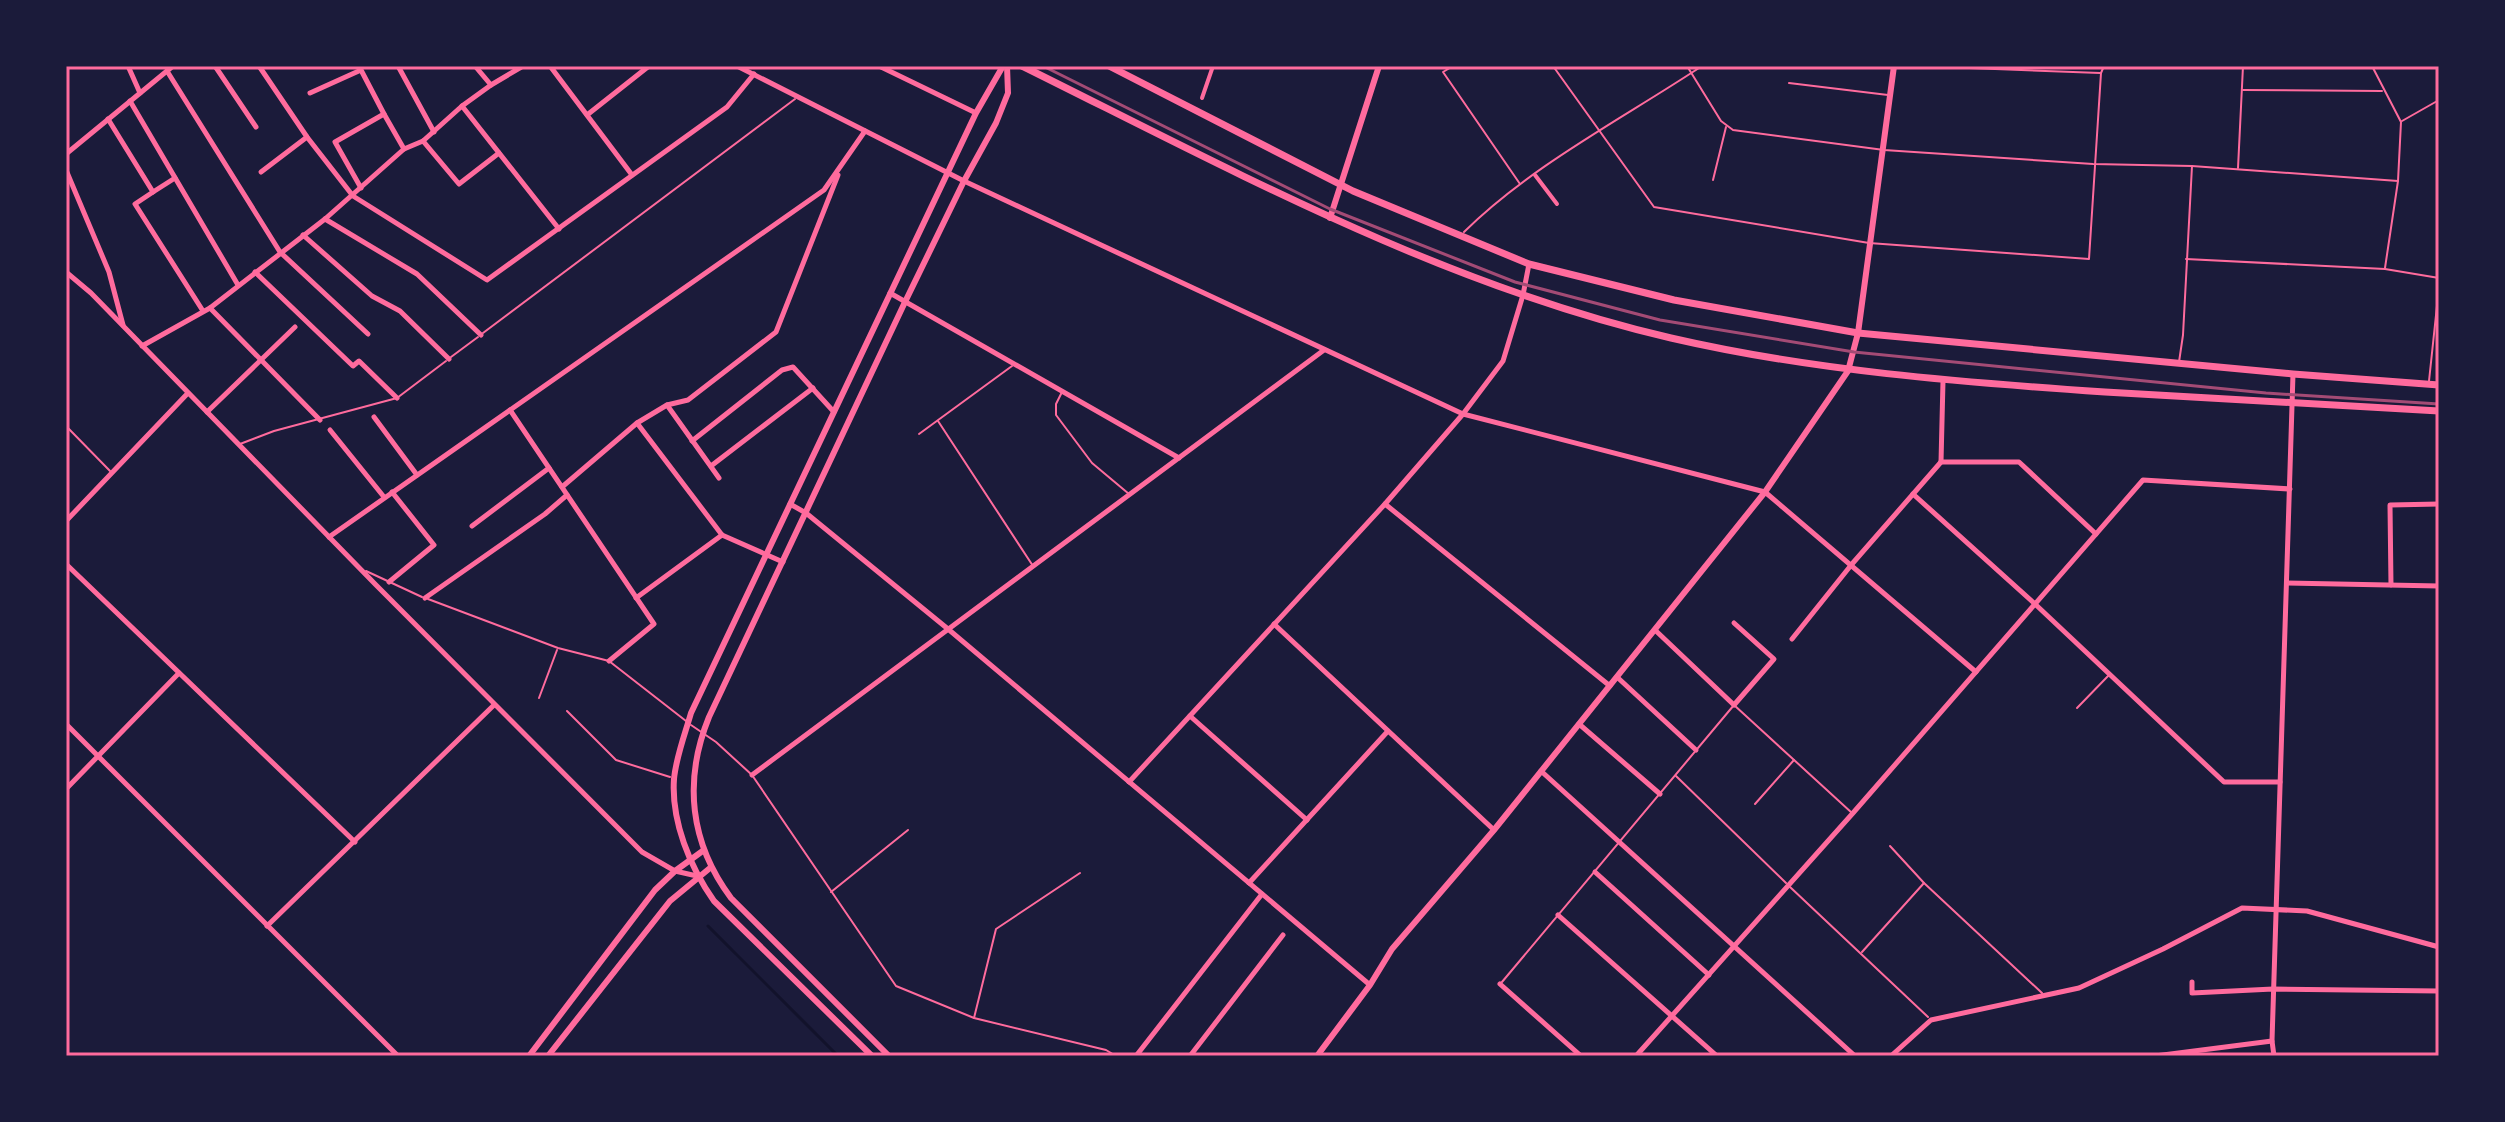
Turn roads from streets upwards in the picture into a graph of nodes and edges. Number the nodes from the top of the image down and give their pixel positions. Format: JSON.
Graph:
{"nodes":[{"id":1,"x":128,"y":66,"type":"edge"},
{"id":2,"x":173,"y":66,"type":"edge"},
{"id":3,"x":215,"y":66,"type":"edge"},
{"id":4,"x":259,"y":66,"type":"edge"},
{"id":5,"x":398,"y":66,"type":"edge"},
{"id":6,"x":475,"y":66,"type":"edge"},
{"id":7,"x":523,"y":66,"type":"edge"},
{"id":8,"x":550,"y":66,"type":"edge"},
{"id":9,"x":649,"y":66,"type":"edge"},
{"id":10,"x":737,"y":66,"type":"edge"},
{"id":11,"x":879,"y":66,"type":"edge"},
{"id":12,"x":1005,"y":66,"type":"edge"},
{"id":13,"x":1022,"y":66,"type":"edge"},
{"id":14,"x":1109,"y":66,"type":"edge"},
{"id":15,"x":1213,"y":66,"type":"edge"},
{"id":16,"x":1379,"y":66,"type":"edge"},
{"id":17,"x":1894,"y":66,"type":"edge"},
{"id":18,"x":167,"y":71,"type":"junction"},
{"id":19,"x":754,"y":74,"type":"junction"},
{"id":20,"x":491,"y":85,"type":"junction"},
{"id":21,"x":140,"y":93,"type":"junction"},
{"id":22,"x":310,"y":93,"type":"dead end"},
{"id":23,"x":1202,"y":98,"type":"dead end"},
{"id":24,"x":130,"y":101,"type":"junction"},
{"id":25,"x":462,"y":106,"type":"junction"},
{"id":26,"x":976,"y":113,"type":"junction"},
{"id":27,"x":384,"y":114,"type":"junction"},
{"id":28,"x":587,"y":115,"type":"junction"},
{"id":29,"x":108,"y":119,"type":"junction"},
{"id":30,"x":256,"y":127,"type":"dead end"},
{"id":31,"x":865,"y":131,"type":"junction"},
{"id":32,"x":434,"y":132,"type":"junction"},
{"id":33,"x":307,"y":137,"type":"junction"},
{"id":34,"x":423,"y":141,"type":"junction"},
{"id":35,"x":404,"y":149,"type":"junction"},
{"id":36,"x":499,"y":153,"type":"junction"},
{"id":37,"x":66,"y":154,"type":"edge"},
{"id":38,"x":66,"y":170,"type":"edge"},
{"id":39,"x":840,"y":170,"type":"junction"},
{"id":40,"x":261,"y":172,"type":"dead end"},
{"id":41,"x":948,"y":173,"type":"junction"},
{"id":42,"x":632,"y":175,"type":"junction"},
{"id":43,"x":1535,"y":175,"type":"road end"},
{"id":44,"x":175,"y":178,"type":"junction"},
{"id":45,"x":964,"y":181,"type":"junction"},
{"id":46,"x":1340,"y":184,"type":"junction"},
{"id":47,"x":361,"y":188,"type":"junction"},
{"id":48,"x":153,"y":192,"type":"junction"},
{"id":49,"x":353,"y":196,"type":"junction"},
{"id":50,"x":1557,"y":204,"type":"dead end"},
{"id":51,"x":1330,"y":218,"type":"junction"},
{"id":52,"x":325,"y":219,"type":"junction"},
{"id":53,"x":559,"y":229,"type":"junction"},
{"id":54,"x":303,"y":235,"type":"junction"},
{"id":55,"x":280,"y":252,"type":"junction"},
{"id":56,"x":1529,"y":264,"type":"junction"},
{"id":57,"x":66,"y":272,"type":"edge"},
{"id":58,"x":255,"y":272,"type":"junction"},
{"id":59,"x":238,"y":285,"type":"junction"},
{"id":60,"x":890,"y":293,"type":"junction"},
{"id":61,"x":1523,"y":295,"type":"junction"},
{"id":62,"x":905,"y":302,"type":"junction"},
{"id":63,"x":210,"y":308,"type":"junction"},
{"id":64,"x":203,"y":311,"type":"junction"},
{"id":65,"x":123,"y":326,"type":"junction"},
{"id":66,"x":295,"y":327,"type":"dead end"},
{"id":67,"x":1858,"y":333,"type":"junction"},
{"id":68,"x":368,"y":334,"type":"dead end"},
{"id":69,"x":481,"y":335,"type":"road end"},
{"id":70,"x":142,"y":346,"type":"junction"},
{"id":71,"x":1324,"y":350,"type":"junction"},
{"id":72,"x":449,"y":359,"type":"road end"},
{"id":73,"x":262,"y":360,"type":"junction"},
{"id":74,"x":1848,"y":371,"type":"junction"},
{"id":75,"x":2293,"y":374,"type":"junction"},
{"id":76,"x":1943,"y":381,"type":"junction"},
{"id":77,"x":2439,"y":385,"type":"edge"},
{"id":78,"x":813,"y":388,"type":"junction"},
{"id":79,"x":188,"y":393,"type":"junction"},
{"id":80,"x":397,"y":398,"type":"road end"},
{"id":81,"x":2293,"y":403,"type":"junction"},
{"id":82,"x":667,"y":405,"type":"junction"},
{"id":83,"x":510,"y":410,"type":"junction"},
{"id":84,"x":2439,"y":411,"type":"edge"},
{"id":85,"x":207,"y":412,"type":"junction"},
{"id":86,"x":834,"y":412,"type":"junction"},
{"id":87,"x":1463,"y":414,"type":"junction"},
{"id":88,"x":374,"y":417,"type":"dead end"},
{"id":89,"x":320,"y":420,"type":"road end"},
{"id":90,"x":637,"y":423,"type":"junction"},
{"id":91,"x":330,"y":430,"type":"dead end"},
{"id":92,"x":692,"y":441,"type":"junction"},
{"id":93,"x":1179,"y":458,"type":"junction"},
{"id":94,"x":1941,"y":462,"type":"junction"},
{"id":95,"x":711,"y":466,"type":"junction"},
{"id":96,"x":549,"y":468,"type":"junction"},
{"id":97,"x":417,"y":475,"type":"junction"},
{"id":98,"x":719,"y":478,"type":"dead end"},
{"id":99,"x":562,"y":487,"type":"junction"},
{"id":100,"x":2290,"y":489,"type":"junction"},
{"id":101,"x":392,"y":492,"type":"junction"},
{"id":102,"x":1765,"y":492,"type":"junction"},
{"id":103,"x":1913,"y":494,"type":"junction"},
{"id":104,"x":567,"y":495,"type":"junction"},
{"id":105,"x":384,"y":497,"type":"junction"},
{"id":106,"x":790,"y":504,"type":"junction"},
{"id":107,"x":1385,"y":504,"type":"junction"},
{"id":108,"x":2439,"y":504,"type":"edge"},
{"id":109,"x":806,"y":513,"type":"junction"},
{"id":110,"x":66,"y":521,"type":"edge"},
{"id":111,"x":472,"y":526,"type":"dead end"},
{"id":112,"x":2096,"y":534,"type":"junction"},
{"id":113,"x":722,"y":535,"type":"junction"},
{"id":114,"x":329,"y":537,"type":"junction"},
{"id":115,"x":767,"y":554,"type":"junction"},
{"id":116,"x":783,"y":562,"type":"junction"},
{"id":117,"x":66,"y":564,"type":"edge"},
{"id":118,"x":1852,"y":564,"type":"junction"},
{"id":119,"x":389,"y":582,"type":"road end"},
{"id":120,"x":2287,"y":583,"type":"junction"},
{"id":121,"x":2391,"y":585,"type":"junction"},
{"id":122,"x":2439,"y":586,"type":"edge"},
{"id":123,"x":425,"y":598,"type":"road end"},
{"id":124,"x":636,"y":598,"type":"junction"},
{"id":125,"x":2035,"y":604,"type":"junction"},
{"id":126,"x":1734,"y":623,"type":"dead end"},
{"id":127,"x":1274,"y":624,"type":"junction"},
{"id":128,"x":948,"y":629,"type":"junction"},
{"id":129,"x":1655,"y":630,"type":"junction"},
{"id":130,"x":1792,"y":639,"type":"dead end"},
{"id":131,"x":609,"y":661,"type":"road end"},
{"id":132,"x":1976,"y":672,"type":"junction"},
{"id":133,"x":179,"y":673,"type":"junction"},
{"id":134,"x":1617,"y":677,"type":"junction"},
{"id":135,"x":1610,"y":686,"type":"junction"},
{"id":136,"x":494,"y":705,"type":"junction"},
{"id":137,"x":1190,"y":716,"type":"junction"},
{"id":138,"x":66,"y":724,"type":"edge"},
{"id":139,"x":1579,"y":724,"type":"junction"},
{"id":140,"x":1388,"y":731,"type":"junction"},
{"id":141,"x":1696,"y":750,"type":"road end"},
{"id":142,"x":98,"y":756,"type":"junction"},
{"id":143,"x":1541,"y":771,"type":"junction"},
{"id":144,"x":752,"y":775,"type":"road end"},
{"id":145,"x":1129,"y":782,"type":"junction"},
{"id":146,"x":2280,"y":782,"type":"junction"},
{"id":147,"x":66,"y":789,"type":"edge"},
{"id":148,"x":1660,"y":794,"type":"road end"},
{"id":149,"x":1307,"y":820,"type":"junction"},
{"id":150,"x":1494,"y":830,"type":"junction"},
{"id":151,"x":355,"y":842,"type":"junction"},
{"id":152,"x":704,"y":850,"type":"junction"},
{"id":153,"x":690,"y":860,"type":"junction"},
{"id":154,"x":710,"y":868,"type":"junction"},
{"id":155,"x":675,"y":871,"type":"junction"},
{"id":156,"x":1595,"y":872,"type":"road end"},
{"id":157,"x":697,"y":876,"type":"junction"},
{"id":158,"x":1249,"y":883,"type":"junction"},
{"id":159,"x":1262,"y":894,"type":"junction"},
{"id":160,"x":2276,"y":909,"type":"junction"},
{"id":161,"x":1558,"y":915,"type":"road end"},
{"id":162,"x":267,"y":926,"type":"junction"},
{"id":163,"x":1283,"y":935,"type":"dead end"},
{"id":164,"x":2439,"y":947,"type":"edge"},
{"id":165,"x":1733,"y":948,"type":"junction"},
{"id":166,"x":1709,"y":975,"type":"junction"},
{"id":167,"x":2192,"y":982,"type":"dead end"},
{"id":168,"x":1500,"y":984,"type":"road end"},
{"id":169,"x":1370,"y":985,"type":"junction"},
{"id":170,"x":2273,"y":989,"type":"junction"},
{"id":171,"x":2439,"y":991,"type":"edge"},
{"id":172,"x":1673,"y":1016,"type":"junction"},
{"id":173,"x":2272,"y":1041,"type":"junction"},
{"id":174,"x":398,"y":1056,"type":"edge"},
{"id":175,"x":529,"y":1056,"type":"edge"},
{"id":176,"x":548,"y":1056,"type":"edge"},
{"id":177,"x":872,"y":1056,"type":"edge"},
{"id":178,"x":889,"y":1056,"type":"edge"},
{"id":179,"x":1136,"y":1056,"type":"edge"},
{"id":180,"x":1190,"y":1056,"type":"edge"},
{"id":181,"x":1317,"y":1056,"type":"edge"},
{"id":182,"x":1581,"y":1056,"type":"edge"},
{"id":183,"x":1636,"y":1056,"type":"edge"},
{"id":184,"x":1717,"y":1056,"type":"edge"},
{"id":185,"x":1855,"y":1056,"type":"edge"},
{"id":186,"x":1891,"y":1056,"type":"edge"},
{"id":187,"x":2155,"y":1056,"type":"edge"},
{"id":188,"x":2274,"y":1056,"type":"edge"}],
"edges":[{"from":1,"to":21,"type":"street"},
{"from":2,"to":18,"type":"street"},
{"from":3,"to":30,"type":"street"},
{"from":4,"to":33,"type":"street"},
{"from":5,"to":32,"type":"street"},
{"from":6,"to":20,"type":"street"},
{"from":7,"to":20,"type":"street"},
{"from":8,"to":28,"type":"street"},
{"from":9,"to":28,"type":"street"},
{"from":10,"to":19,"type":"street"},
{"from":11,"to":26,"type":"street"},
{"from":12,"to":26,"type":"street"},
{"from":12,"to":45,"type":"street"},
{"from":13,"to":51,"type":"main road"},
{"from":14,"to":46,"type":"main road"},
{"from":15,"to":23,"type":"street"},
{"from":16,"to":46,"type":"street"},
{"from":17,"to":67,"type":"street"},
{"from":18,"to":21,"type":"street"},
{"from":18,"to":55,"type":"street"},
{"from":19,"to":31,"type":"street"},
{"from":19,"to":42,"type":"street"},
{"from":20,"to":25,"type":"street"},
{"from":21,"to":24,"type":"street"},
{"from":22,"to":27,"type":"street"},
{"from":24,"to":29,"type":"street"},
{"from":24,"to":44,"type":"street"},
{"from":25,"to":32,"type":"street"},
{"from":25,"to":36,"type":"street"},
{"from":26,"to":41,"type":"street"},
{"from":27,"to":35,"type":"street"},
{"from":27,"to":47,"type":"street"},
{"from":28,"to":42,"type":"street"},
{"from":29,"to":37,"type":"street"},
{"from":29,"to":48,"type":"street"},
{"from":31,"to":39,"type":"street"},
{"from":31,"to":41,"type":"street"},
{"from":32,"to":34,"type":"street"},
{"from":33,"to":40,"type":"street"},
{"from":33,"to":49,"type":"street"},
{"from":34,"to":35,"type":"street"},
{"from":34,"to":36,"type":"street"},
{"from":35,"to":47,"type":"street"},
{"from":36,"to":53,"type":"street"},
{"from":38,"to":65,"type":"street"},
{"from":39,"to":82,"type":"street"},
{"from":39,"to":83,"type":"street"},
{"from":41,"to":45,"type":"street"},
{"from":41,"to":60,"type":"street"},
{"from":42,"to":53,"type":"street"},
{"from":43,"to":50,"type":"street"},
{"from":44,"to":48,"type":"street"},
{"from":44,"to":59,"type":"street"},
{"from":45,"to":62,"type":"street"},
{"from":45,"to":71,"type":"street"},
{"from":46,"to":51,"type":"street"},
{"from":46,"to":56,"type":"main road"},
{"from":47,"to":49,"type":"street"},
{"from":48,"to":64,"type":"street"},
{"from":49,"to":52,"type":"street"},
{"from":49,"to":53,"type":"street"},
{"from":51,"to":61,"type":"main road"},
{"from":52,"to":54,"type":"street"},
{"from":52,"to":69,"type":"street"},
{"from":54,"to":55,"type":"street"},
{"from":54,"to":72,"type":"street"},
{"from":55,"to":58,"type":"street"},
{"from":55,"to":68,"type":"street"},
{"from":56,"to":61,"type":"street"},
{"from":56,"to":67,"type":"main road"},
{"from":57,"to":65,"type":"street"},
{"from":58,"to":59,"type":"street"},
{"from":58,"to":80,"type":"street"},
{"from":59,"to":63,"type":"street"},
{"from":60,"to":62,"type":"street"},
{"from":60,"to":86,"type":"street"},
{"from":61,"to":74,"type":"main road"},
{"from":61,"to":87,"type":"street"},
{"from":62,"to":93,"type":"street"},
{"from":62,"to":109,"type":"street"},
{"from":63,"to":64,"type":"street"},
{"from":63,"to":73,"type":"street"},
{"from":64,"to":70,"type":"street"},
{"from":65,"to":70,"type":"street"},
{"from":66,"to":73,"type":"street"},
{"from":67,"to":74,"type":"street"},
{"from":67,"to":75,"type":"main road"},
{"from":70,"to":79,"type":"street"},
{"from":71,"to":87,"type":"street"},
{"from":71,"to":93,"type":"street"},
{"from":73,"to":85,"type":"street"},
{"from":73,"to":89,"type":"street"},
{"from":74,"to":76,"type":"main road"},
{"from":74,"to":102,"type":"street"},
{"from":75,"to":77,"type":"main road"},
{"from":75,"to":81,"type":"street"},
{"from":76,"to":81,"type":"main road"},
{"from":76,"to":94,"type":"street"},
{"from":78,"to":86,"type":"street"},
{"from":78,"to":92,"type":"street"},
{"from":78,"to":95,"type":"street"},
{"from":79,"to":85,"type":"street"},
{"from":79,"to":110,"type":"street"},
{"from":81,"to":84,"type":"main road"},
{"from":81,"to":100,"type":"street"},
{"from":82,"to":90,"type":"street"},
{"from":82,"to":92,"type":"street"},
{"from":83,"to":96,"type":"street"},
{"from":83,"to":97,"type":"street"},
{"from":85,"to":114,"type":"street"},
{"from":86,"to":106,"type":"street"},
{"from":87,"to":102,"type":"street"},
{"from":87,"to":107,"type":"street"},
{"from":88,"to":97,"type":"street"},
{"from":90,"to":99,"type":"street"},
{"from":90,"to":113,"type":"street"},
{"from":91,"to":105,"type":"street"},
{"from":92,"to":95,"type":"street"},
{"from":93,"to":128,"type":"street"},
{"from":94,"to":103,"type":"street"},
{"from":94,"to":112,"type":"street"},
{"from":95,"to":98,"type":"street"},
{"from":96,"to":99,"type":"street"},
{"from":96,"to":111,"type":"street"},
{"from":97,"to":101,"type":"street"},
{"from":99,"to":104,"type":"street"},
{"from":100,"to":112,"type":"street"},
{"from":100,"to":120,"type":"street"},
{"from":101,"to":105,"type":"street"},
{"from":101,"to":119,"type":"street"},
{"from":102,"to":118,"type":"street"},
{"from":102,"to":129,"type":"street"},
{"from":103,"to":118,"type":"street"},
{"from":103,"to":125,"type":"street"},
{"from":104,"to":123,"type":"street"},
{"from":104,"to":124,"type":"street"},
{"from":105,"to":114,"type":"street"},
{"from":106,"to":109,"type":"street"},
{"from":106,"to":115,"type":"street"},
{"from":107,"to":127,"type":"street"},
{"from":107,"to":135,"type":"street"},
{"from":108,"to":121,"type":"street"},
{"from":109,"to":116,"type":"street"},
{"from":109,"to":128,"type":"street"},
{"from":112,"to":125,"type":"street"},
{"from":113,"to":115,"type":"street"},
{"from":113,"to":124,"type":"street"},
{"from":114,"to":136,"type":"street"},
{"from":115,"to":116,"type":"street"},
{"from":115,"to":153,"type":"street"},
{"from":116,"to":152,"type":"street"},
{"from":117,"to":133,"type":"street"},
{"from":118,"to":130,"type":"street"},
{"from":118,"to":132,"type":"street"},
{"from":120,"to":121,"type":"street"},
{"from":120,"to":146,"type":"street"},
{"from":121,"to":122,"type":"street"},
{"from":124,"to":131,"type":"street"},
{"from":125,"to":132,"type":"street"},
{"from":125,"to":146,"type":"street"},
{"from":126,"to":129,"type":"street"},
{"from":127,"to":137,"type":"street"},
{"from":127,"to":140,"type":"street"},
{"from":128,"to":144,"type":"street"},
{"from":128,"to":145,"type":"street"},
{"from":129,"to":134,"type":"street"},
{"from":132,"to":165,"type":"street"},
{"from":133,"to":142,"type":"street"},
{"from":133,"to":151,"type":"street"},
{"from":134,"to":135,"type":"street"},
{"from":134,"to":141,"type":"street"},
{"from":135,"to":139,"type":"street"},
{"from":136,"to":151,"type":"street"},
{"from":136,"to":155,"type":"street"},
{"from":137,"to":145,"type":"street"},
{"from":137,"to":149,"type":"street"},
{"from":138,"to":142,"type":"street"},
{"from":139,"to":143,"type":"street"},
{"from":139,"to":148,"type":"street"},
{"from":140,"to":149,"type":"street"},
{"from":140,"to":150,"type":"street"},
{"from":142,"to":147,"type":"street"},
{"from":142,"to":162,"type":"street"},
{"from":143,"to":150,"type":"street"},
{"from":143,"to":165,"type":"street"},
{"from":145,"to":158,"type":"street"},
{"from":146,"to":160,"type":"street"},
{"from":149,"to":158,"type":"street"},
{"from":150,"to":169,"type":"street"},
{"from":151,"to":162,"type":"street"},
{"from":152,"to":153,"type":"street"},
{"from":152,"to":154,"type":"street"},
{"from":153,"to":155,"type":"street"},
{"from":153,"to":157,"type":"street"},
{"from":154,"to":157,"type":"street"},
{"from":154,"to":178,"type":"street"},
{"from":155,"to":157,"type":"street"},
{"from":155,"to":175,"type":"street"},
{"from":156,"to":166,"type":"street"},
{"from":157,"to":176,"type":"street"},
{"from":157,"to":177,"type":"street"},
{"from":158,"to":159,"type":"street"},
{"from":159,"to":169,"type":"street"},
{"from":159,"to":179,"type":"street"},
{"from":160,"to":164,"type":"street"},
{"from":160,"to":170,"type":"street"},
{"from":160,"to":186,"type":"street"},
{"from":161,"to":172,"type":"street"},
{"from":162,"to":174,"type":"street"},
{"from":163,"to":180,"type":"street"},
{"from":165,"to":166,"type":"street"},
{"from":165,"to":185,"type":"street"},
{"from":166,"to":172,"type":"street"},
{"from":167,"to":170,"type":"street"},
{"from":168,"to":182,"type":"street"},
{"from":169,"to":181,"type":"street"},
{"from":170,"to":171,"type":"street"},
{"from":170,"to":173,"type":"street"},
{"from":172,"to":183,"type":"street"},
{"from":172,"to":184,"type":"street"},
{"from":173,"to":187,"type":"street"},
{"from":173,"to":188,"type":"street"}]}
